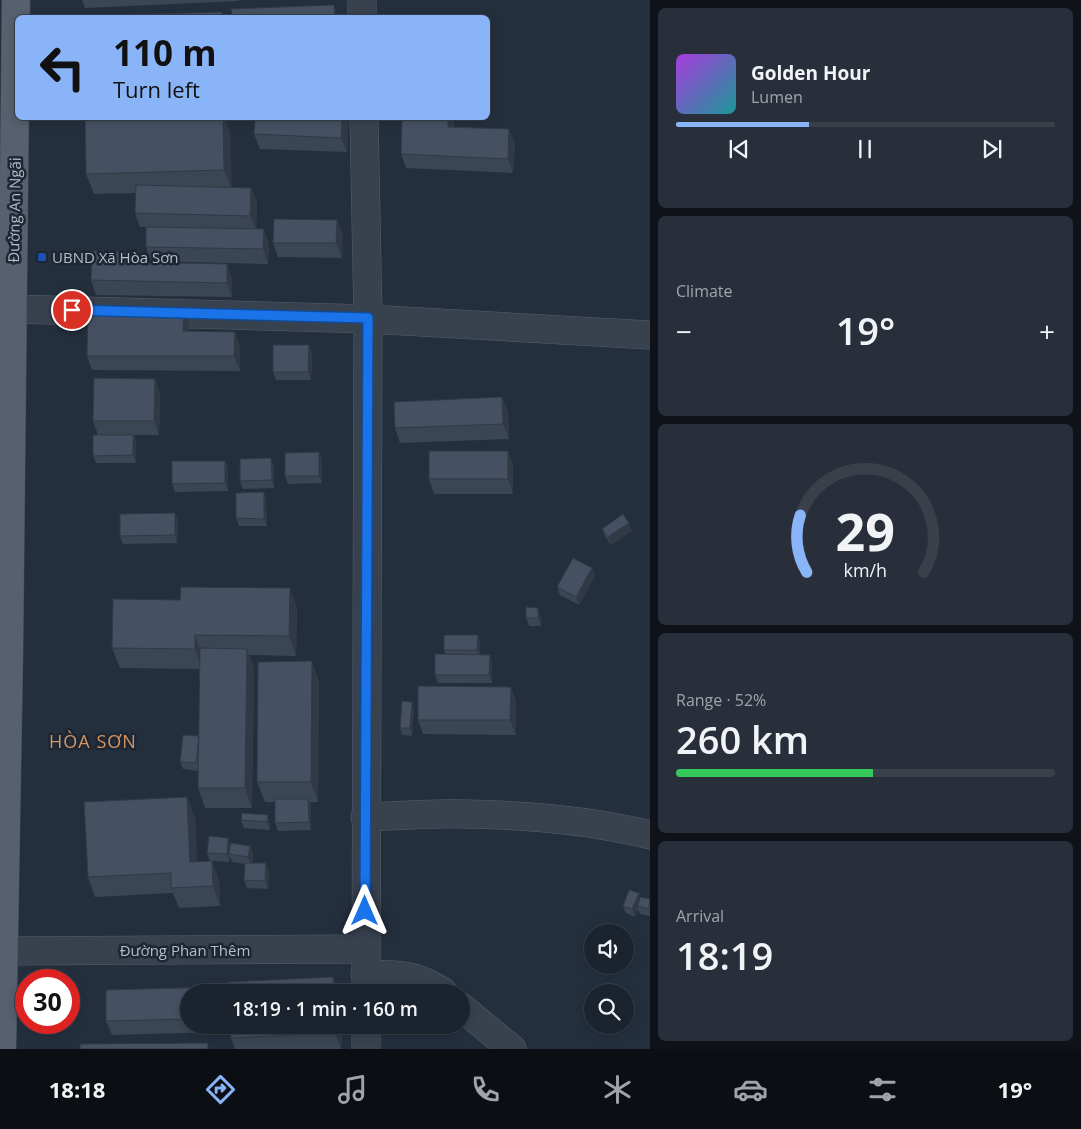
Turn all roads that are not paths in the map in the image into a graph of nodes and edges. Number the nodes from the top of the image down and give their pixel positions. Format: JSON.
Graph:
{"nodes":[{"id":1,"x":16,"y":0,"type":"edge"},
{"id":2,"x":362,"y":0,"type":"edge"},
{"id":3,"x":16,"y":15,"type":"edge"},
{"id":4,"x":362,"y":15,"type":"edge"},
{"id":5,"x":15,"y":103,"type":"edge"},
{"id":6,"x":364,"y":120,"type":"edge"},
{"id":7,"x":13,"y":309,"type":"junction"},
{"id":8,"x":368,"y":318,"type":"junction"},
{"id":9,"x":650,"y":335,"type":"edge"},
{"id":10,"x":4,"y":653,"type":"edge"},
{"id":11,"x":365,"y":818,"type":"junction"},
{"id":12,"x":650,"y":835,"type":"edge"},
{"id":13,"x":4,"y":951,"type":"junction"},
{"id":14,"x":365,"y":972,"type":"edge"},
{"id":15,"x":429,"y":984,"type":"edge"},
{"id":16,"x":470,"y":1015,"type":"edge"},
{"id":17,"x":366,"y":1034,"type":"edge"},
{"id":18,"x":2,"y":1049,"type":"edge"},
{"id":19,"x":366,"y":1049,"type":"edge"},
{"id":20,"x":512,"y":1049,"type":"edge"}],
"edges":[{"from":1,"to":3,"type":"main road","name":"Đường An Ngãi"},
{"from":2,"to":4,"type":"street"},
{"from":5,"to":7,"type":"main road","name":"Đường An Ngãi"},
{"from":6,"to":8,"type":"street"},
{"from":7,"to":8,"type":"street"},
{"from":7,"to":10,"type":"main road","name":"Đường An Ngãi"},
{"from":8,"to":9,"type":"street"},
{"from":8,"to":11,"type":"street"},
{"from":10,"to":13,"type":"main road","name":"Đường An Ngãi"},
{"from":11,"to":12,"type":"street"},
{"from":11,"to":14,"type":"street"},
{"from":13,"to":14,"type":"street","name":"Đường Phan Thêm"},
{"from":13,"to":18,"type":"main road","name":"Đường An Ngãi"},
{"from":14,"to":15,"type":"street","name":"Đường Phan Thêm"},
{"from":16,"to":20,"type":"street"},
{"from":17,"to":19,"type":"street"}]}
